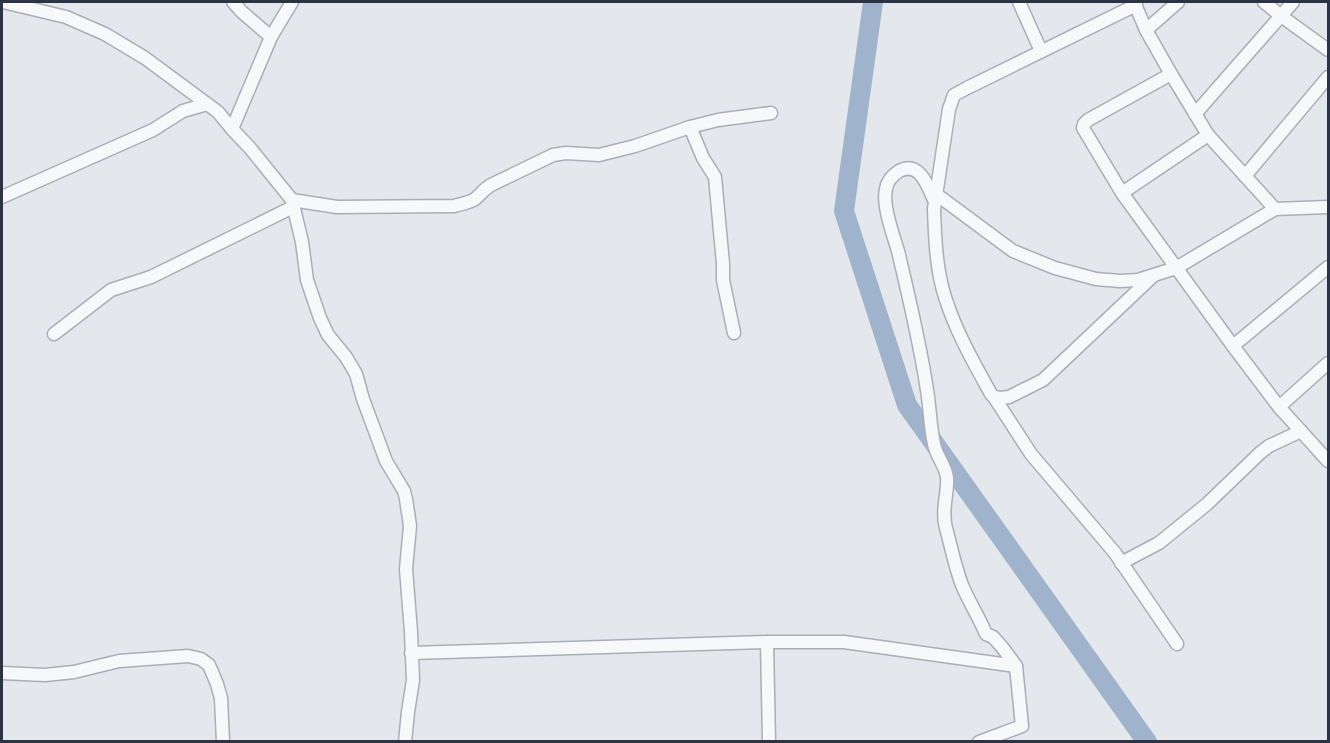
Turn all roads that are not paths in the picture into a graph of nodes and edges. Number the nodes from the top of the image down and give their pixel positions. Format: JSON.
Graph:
{"nodes":[{"id":1,"x":3,"y":2,"type":"edge"},
{"id":2,"x":233,"y":2,"type":"edge"},
{"id":3,"x":292,"y":2,"type":"edge"},
{"id":4,"x":1019,"y":2,"type":"edge"},
{"id":5,"x":1178,"y":2,"type":"edge"},
{"id":6,"x":1264,"y":2,"type":"edge"},
{"id":7,"x":1293,"y":2,"type":"edge"},
{"id":8,"x":1135,"y":3,"type":"edge"},
{"id":9,"x":1281,"y":16,"type":"junction"},
{"id":10,"x":1146,"y":30,"type":"junction"},
{"id":11,"x":271,"y":37,"type":"junction"},
{"id":12,"x":1329,"y":50,"type":"edge"},
{"id":13,"x":1041,"y":51,"type":"junction"},
{"id":14,"x":1170,"y":74,"type":"junction"},
{"id":15,"x":1329,"y":77,"type":"edge"},
{"id":16,"x":207,"y":104,"type":"junction"},
{"id":17,"x":771,"y":113,"type":"dead end"},
{"id":18,"x":1195,"y":114,"type":"junction"},
{"id":19,"x":690,"y":127,"type":"junction"},
{"id":20,"x":232,"y":129,"type":"junction"},
{"id":21,"x":1208,"y":135,"type":"junction"},
{"id":22,"x":1245,"y":176,"type":"junction"},
{"id":23,"x":1122,"y":193,"type":"junction"},
{"id":24,"x":2,"y":197,"type":"edge"},
{"id":25,"x":936,"y":198,"type":"junction"},
{"id":26,"x":293,"y":204,"type":"junction"},
{"id":27,"x":1329,"y":207,"type":"edge"},
{"id":28,"x":1275,"y":209,"type":"junction"},
{"id":29,"x":1329,"y":267,"type":"edge"},
{"id":30,"x":1176,"y":268,"type":"junction"},
{"id":31,"x":1153,"y":275,"type":"junction"},
{"id":32,"x":734,"y":333,"type":"dead end"},
{"id":33,"x":54,"y":334,"type":"dead end"},
{"id":34,"x":1233,"y":346,"type":"junction"},
{"id":35,"x":1329,"y":363,"type":"edge"},
{"id":36,"x":994,"y":397,"type":"junction"},
{"id":37,"x":1279,"y":407,"type":"junction"},
{"id":38,"x":1301,"y":431,"type":"junction"},
{"id":39,"x":1329,"y":461,"type":"edge"},
{"id":40,"x":1121,"y":563,"type":"junction"},
{"id":41,"x":767,"y":642,"type":"junction"},
{"id":42,"x":1177,"y":644,"type":"dead end"},
{"id":43,"x":411,"y":653,"type":"junction"},
{"id":44,"x":1016,"y":666,"type":"junction"},
{"id":45,"x":2,"y":673,"type":"edge"},
{"id":46,"x":223,"y":741,"type":"edge"},
{"id":47,"x":405,"y":741,"type":"edge"},
{"id":48,"x":769,"y":741,"type":"edge"},
{"id":49,"x":979,"y":741,"type":"edge"}],
"edges":[{"from":1,"to":16,"type":"street"},
{"from":2,"to":11,"type":"street"},
{"from":3,"to":11,"type":"street"},
{"from":4,"to":13,"type":"street"},
{"from":5,"to":10,"type":"street"},
{"from":6,"to":9,"type":"street"},
{"from":7,"to":9,"type":"street"},
{"from":8,"to":10,"type":"street"},
{"from":8,"to":13,"type":"street"},
{"from":9,"to":12,"type":"street"},
{"from":9,"to":18,"type":"street"},
{"from":10,"to":14,"type":"street"},
{"from":11,"to":20,"type":"street"},
{"from":13,"to":25,"type":"street"},
{"from":14,"to":18,"type":"street"},
{"from":14,"to":23,"type":"street"},
{"from":15,"to":22,"type":"street"},
{"from":16,"to":20,"type":"street"},
{"from":16,"to":24,"type":"street"},
{"from":17,"to":19,"type":"street"},
{"from":18,"to":21,"type":"street"},
{"from":19,"to":26,"type":"street"},
{"from":19,"to":32,"type":"street"},
{"from":20,"to":26,"type":"street"},
{"from":21,"to":22,"type":"street"},
{"from":21,"to":23,"type":"street"},
{"from":22,"to":28,"type":"street"},
{"from":23,"to":30,"type":"street"},
{"from":25,"to":31,"type":"street"},
{"from":25,"to":36,"type":"street"},
{"from":25,"to":44,"type":"street"},
{"from":26,"to":33,"type":"street"},
{"from":26,"to":43,"type":"street"},
{"from":27,"to":28,"type":"street"},
{"from":28,"to":30,"type":"street"},
{"from":29,"to":34,"type":"street"},
{"from":30,"to":31,"type":"street"},
{"from":30,"to":34,"type":"street"},
{"from":31,"to":36,"type":"street"},
{"from":34,"to":37,"type":"street"},
{"from":35,"to":37,"type":"street"},
{"from":36,"to":40,"type":"street"},
{"from":37,"to":38,"type":"street"},
{"from":38,"to":39,"type":"street"},
{"from":38,"to":40,"type":"street"},
{"from":40,"to":42,"type":"street"},
{"from":41,"to":43,"type":"street"},
{"from":41,"to":44,"type":"street"},
{"from":41,"to":48,"type":"street"},
{"from":43,"to":47,"type":"street"},
{"from":44,"to":49,"type":"street"},
{"from":45,"to":46,"type":"street"}]}
